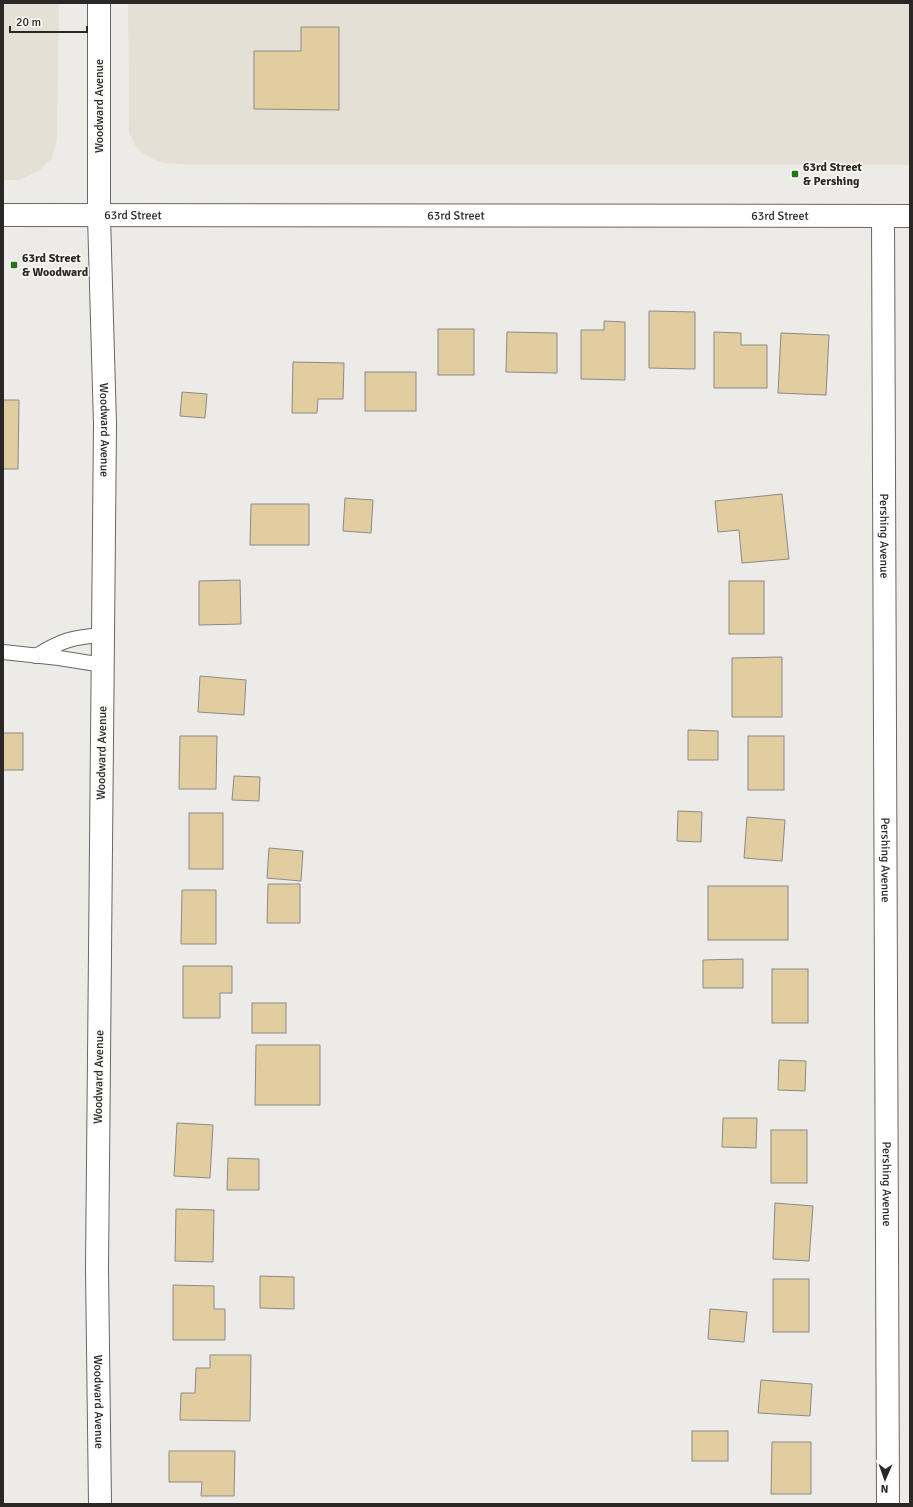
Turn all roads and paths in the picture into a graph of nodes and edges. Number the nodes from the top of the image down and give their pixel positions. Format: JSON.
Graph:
{"nodes":[{"id":1,"x":99,"y":3,"type":"edge"},
{"id":2,"x":3,"y":215,"type":"edge"},
{"id":3,"x":99,"y":216,"type":"junction"},
{"id":4,"x":883,"y":216,"type":"junction"},
{"id":5,"x":910,"y":216,"type":"edge"},
{"id":6,"x":103,"y":635,"type":"junction"},
{"id":7,"x":3,"y":652,"type":"edge"},
{"id":8,"x":36,"y":656,"type":"junction"},
{"id":9,"x":103,"y":665,"type":"junction"},
{"id":10,"x":100,"y":1504,"type":"edge"},
{"id":11,"x":888,"y":1504,"type":"edge"}],
"edges":[{"from":1,"to":3,"type":"street","name":"Woodward Avenue"},
{"from":2,"to":3,"type":"street","name":"63rd Street"},
{"from":3,"to":4,"type":"street","name":"63rd Street"},
{"from":3,"to":6,"type":"street","name":"Woodward Avenue"},
{"from":4,"to":5,"type":"street","name":"63rd Street"},
{"from":4,"to":11,"type":"street","name":"Pershing Avenue"},
{"from":6,"to":8,"type":"lane"},
{"from":6,"to":9,"type":"street","name":"Woodward Avenue"},
{"from":7,"to":8,"type":"lane"},
{"from":8,"to":9,"type":"lane"},
{"from":9,"to":10,"type":"street","name":"Woodward Avenue"}]}
